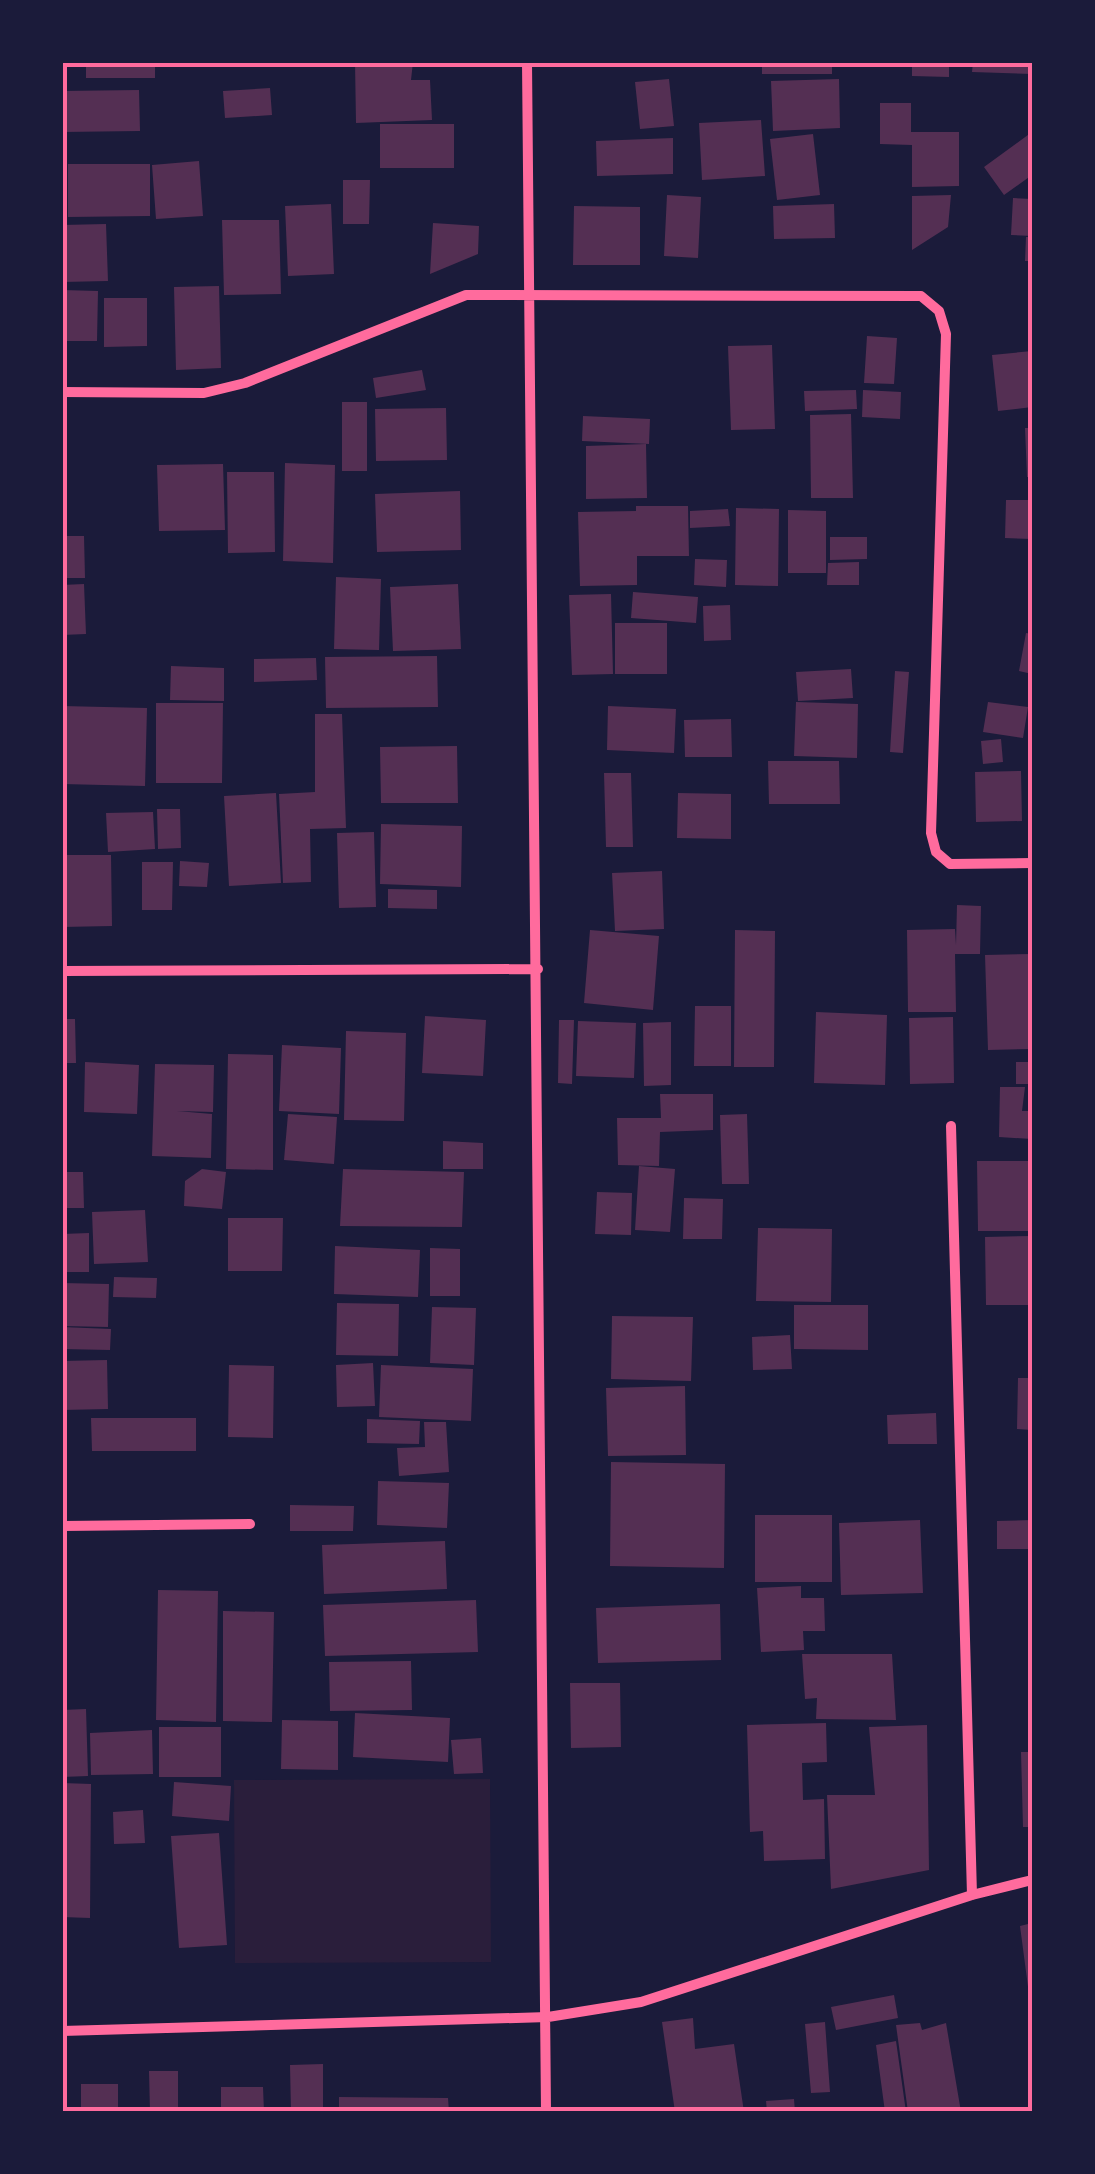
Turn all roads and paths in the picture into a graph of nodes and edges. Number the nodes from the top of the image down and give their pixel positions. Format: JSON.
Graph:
{"nodes":[{"id":1,"x":527,"y":62,"type":"edge"},
{"id":2,"x":530,"y":292,"type":"junction"},
{"id":3,"x":62,"y":392,"type":"edge"},
{"id":4,"x":1032,"y":863,"type":"edge"},
{"id":5,"x":538,"y":969,"type":"junction"},
{"id":6,"x":62,"y":971,"type":"edge"},
{"id":7,"x":951,"y":1126,"type":"dead end"},
{"id":8,"x":250,"y":1524,"type":"dead end"},
{"id":9,"x":62,"y":1526,"type":"edge"},
{"id":10,"x":1032,"y":1880,"type":"edge"},
{"id":11,"x":972,"y":1895,"type":"junction"},
{"id":12,"x":548,"y":2017,"type":"junction"},
{"id":13,"x":62,"y":2031,"type":"edge"},
{"id":14,"x":546,"y":2112,"type":"edge"}],
"edges":[{"from":1,"to":2,"type":"street"},
{"from":2,"to":3,"type":"street"},
{"from":2,"to":4,"type":"street"},
{"from":2,"to":5,"type":"street"},
{"from":5,"to":6,"type":"street"},
{"from":5,"to":12,"type":"street"},
{"from":7,"to":11,"type":"street"},
{"from":8,"to":9,"type":"street"},
{"from":10,"to":11,"type":"street"},
{"from":11,"to":12,"type":"street"},
{"from":12,"to":13,"type":"street"},
{"from":12,"to":14,"type":"street"}]}
